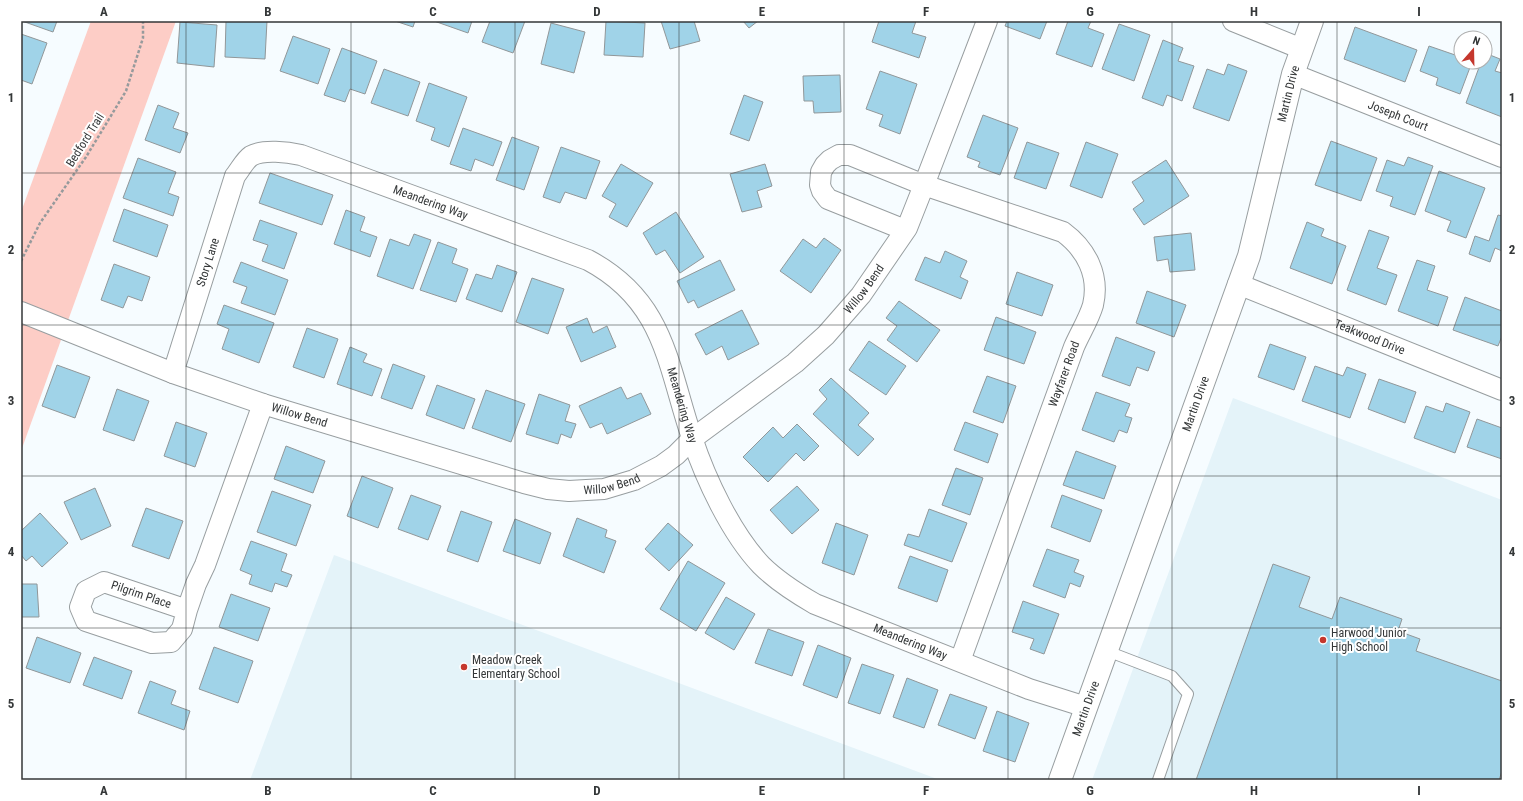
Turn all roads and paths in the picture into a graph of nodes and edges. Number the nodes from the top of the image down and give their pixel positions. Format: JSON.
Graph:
{"nodes":[{"id":1,"x":144,"y":21,"type":"edge"},
{"id":2,"x":986,"y":21,"type":"edge"},
{"id":3,"x":1233,"y":21,"type":"edge"},
{"id":4,"x":1312,"y":21,"type":"edge"},
{"id":5,"x":1302,"y":49,"type":"junction"},
{"id":6,"x":1293,"y":74,"type":"junction"},
{"id":7,"x":251,"y":156,"type":"joint"},
{"id":8,"x":1502,"y":157,"type":"edge"},
{"id":9,"x":924,"y":185,"type":"junction"},
{"id":10,"x":905,"y":230,"type":"junction"},
{"id":11,"x":21,"y":261,"type":"edge"},
{"id":12,"x":1238,"y":284,"type":"junction"},
{"id":13,"x":21,"y":312,"type":"edge"},
{"id":14,"x":173,"y":372,"type":"junction"},
{"id":15,"x":1502,"y":390,"type":"edge"},
{"id":16,"x":263,"y":404,"type":"junction"},
{"id":17,"x":692,"y":439,"type":"junction"},
{"id":18,"x":188,"y":610,"type":"junction"},
{"id":19,"x":1106,"y":651,"type":"junction"},
{"id":20,"x":960,"y":661,"type":"junction"},
{"id":21,"x":1086,"y":708,"type":"junction"},
{"id":22,"x":1060,"y":780,"type":"edge"},
{"id":23,"x":1158,"y":780,"type":"edge"}],
"edges":[{"from":1,"to":11,"type":"path","name":"Bedford Trail"},
{"from":2,"to":9,"type":"street","name":"Willow Bend"},
{"from":3,"to":5,"type":"street"},
{"from":4,"to":5,"type":"street","name":"Martin Drive"},
{"from":5,"to":6,"type":"street","name":"Martin Drive"},
{"from":6,"to":8,"type":"street","name":"Joseph Court"},
{"from":6,"to":12,"type":"street","name":"Martin Drive"},
{"from":7,"to":14,"type":"street","name":"Story Lane"},
{"from":7,"to":17,"type":"street","name":"Meandering Way"},
{"from":9,"to":10,"type":"street","name":"Willow Bend"},
{"from":9,"to":10,"type":"street","name":"Wayfarer Road"},
{"from":9,"to":20,"type":"street","name":"Wayfarer Road"},
{"from":10,"to":17,"type":"street","name":"Willow Bend"},
{"from":12,"to":15,"type":"street","name":"Teakwood Drive"},
{"from":12,"to":19,"type":"street","name":"Martin Drive"},
{"from":13,"to":14,"type":"street","name":"Willow Bend"},
{"from":14,"to":16,"type":"street","name":"Willow Bend"},
{"from":16,"to":17,"type":"street","name":"Willow Bend"},
{"from":16,"to":18,"type":"street","name":"Pilgrim Place"},
{"from":17,"to":20,"type":"street","name":"Meandering Way"},
{"from":18,"to":18,"type":"street","name":"Pilgrim Place"},
{"from":19,"to":21,"type":"street","name":"Martin Drive"},
{"from":19,"to":23,"type":"lane"},
{"from":20,"to":21,"type":"street","name":"Meandering Way"},
{"from":21,"to":22,"type":"street","name":"Martin Drive"}]}
